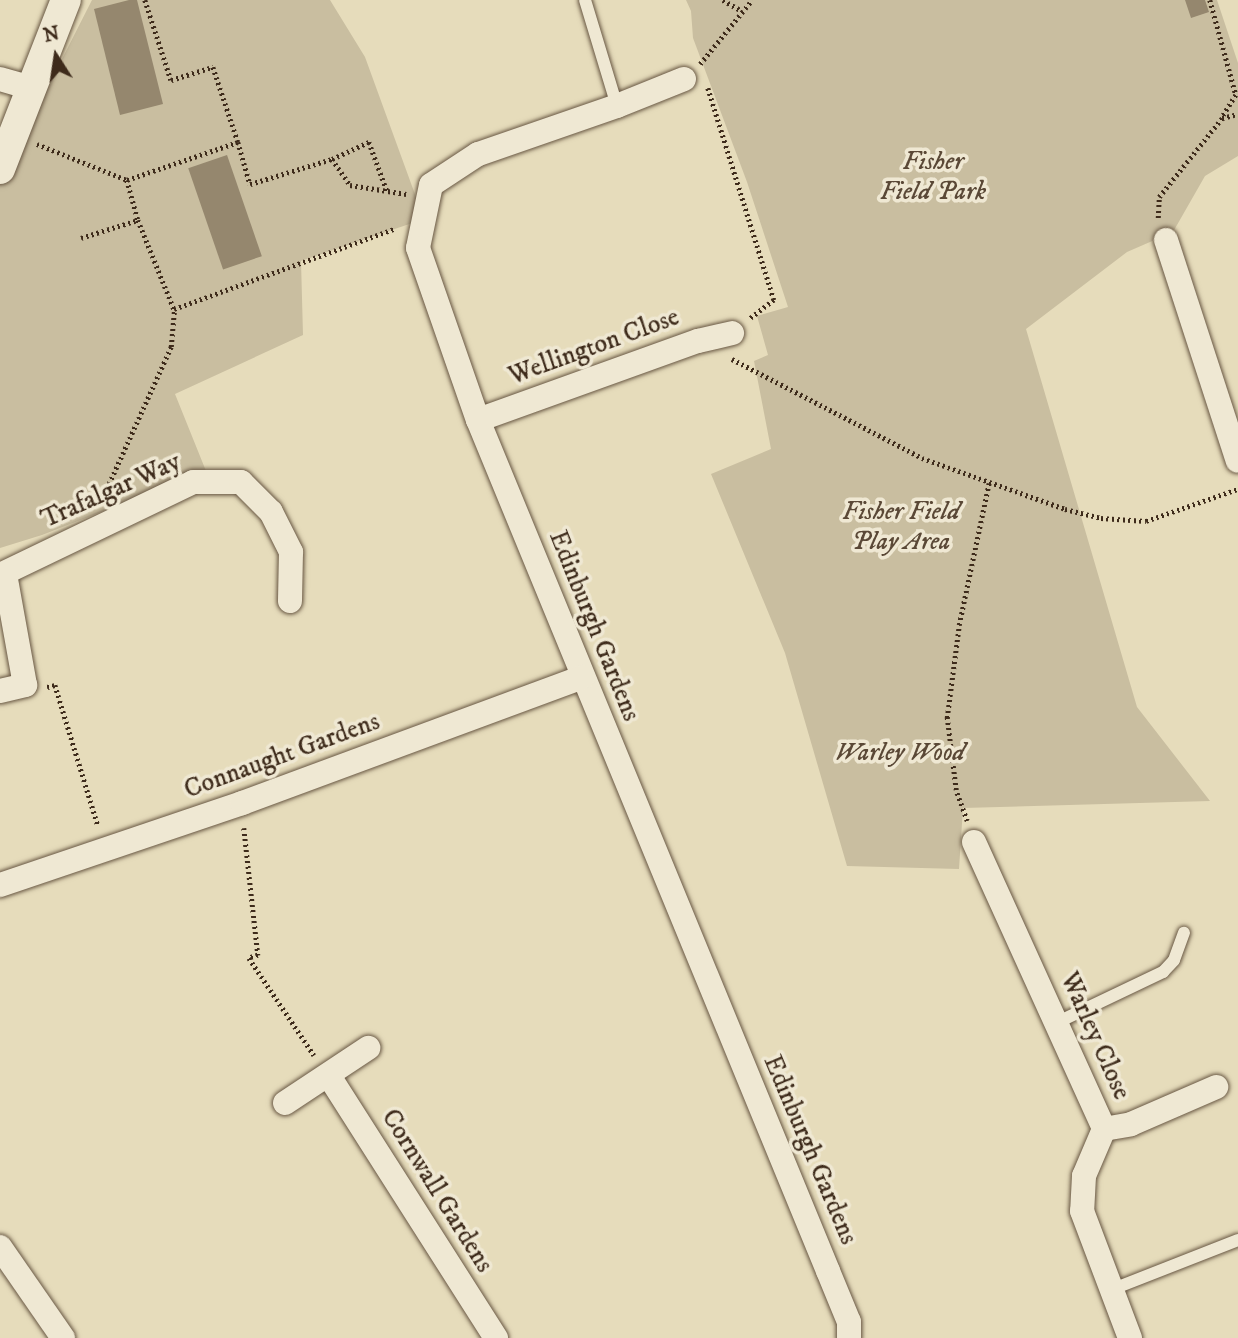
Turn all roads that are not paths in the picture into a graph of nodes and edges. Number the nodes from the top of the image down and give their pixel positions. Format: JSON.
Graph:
{"nodes":[{"id":1,"x":65,"y":0,"type":"edge"},
{"id":2,"x":585,"y":0,"type":"edge"},
{"id":3,"x":692,"y":71,"type":"road end"},
{"id":4,"x":0,"y":79,"type":"edge"},
{"id":5,"x":32,"y":88,"type":"junction"},
{"id":6,"x":617,"y":106,"type":"junction"},
{"id":7,"x":0,"y":169,"type":"edge"},
{"id":8,"x":1166,"y":240,"type":"road end"},
{"id":9,"x":732,"y":333,"type":"road end"},
{"id":10,"x":478,"y":420,"type":"junction"},
{"id":11,"x":1236,"y":450,"type":"edge"},
{"id":12,"x":2,"y":574,"type":"edge"},
{"id":13,"x":290,"y":601,"type":"dead end"},
{"id":14,"x":582,"y":677,"type":"junction"},
{"id":15,"x":0,"y":691,"type":"edge"},
{"id":16,"x":974,"y":842,"type":"road end"},
{"id":17,"x":0,"y":885,"type":"edge"},
{"id":18,"x":1184,"y":933,"type":"dead end"},
{"id":19,"x":1056,"y":1023,"type":"junction"},
{"id":20,"x":369,"y":1048,"type":"dead end"},
{"id":21,"x":329,"y":1076,"type":"junction"},
{"id":22,"x":1216,"y":1087,"type":"dead end"},
{"id":23,"x":285,"y":1103,"type":"dead end"},
{"id":24,"x":1104,"y":1129,"type":"junction"},
{"id":25,"x":1238,"y":1240,"type":"edge"},
{"id":26,"x":0,"y":1248,"type":"edge"},
{"id":27,"x":1113,"y":1289,"type":"junction"},
{"id":28,"x":63,"y":1338,"type":"edge"},
{"id":29,"x":496,"y":1338,"type":"edge"},
{"id":30,"x":849,"y":1338,"type":"edge"},
{"id":31,"x":1130,"y":1338,"type":"edge"}],
"edges":[{"from":1,"to":5,"type":"street"},
{"from":2,"to":6,"type":"lane"},
{"from":3,"to":6,"type":"street","name":"Edinburgh Gardens"},
{"from":4,"to":5,"type":"street"},
{"from":5,"to":7,"type":"street"},
{"from":6,"to":10,"type":"street","name":"Edinburgh Gardens"},
{"from":8,"to":11,"type":"street"},
{"from":9,"to":10,"type":"street","name":"Wellington Close"},
{"from":10,"to":14,"type":"street","name":"Edinburgh Gardens"},
{"from":12,"to":13,"type":"street","name":"Trafalgar Way"},
{"from":12,"to":15,"type":"street"},
{"from":14,"to":17,"type":"street","name":"Connaught Gardens"},
{"from":14,"to":30,"type":"street","name":"Edinburgh Gardens"},
{"from":16,"to":19,"type":"street","name":"Warley Close"},
{"from":18,"to":19,"type":"lane"},
{"from":19,"to":24,"type":"street","name":"Warley Close"},
{"from":20,"to":21,"type":"street"},
{"from":21,"to":23,"type":"street"},
{"from":21,"to":29,"type":"street","name":"Cornwall Gardens"},
{"from":22,"to":24,"type":"street"},
{"from":24,"to":27,"type":"street","name":"Warley Close"},
{"from":25,"to":27,"type":"lane"},
{"from":26,"to":28,"type":"street"},
{"from":27,"to":31,"type":"street","name":"Warley Close"}]}
